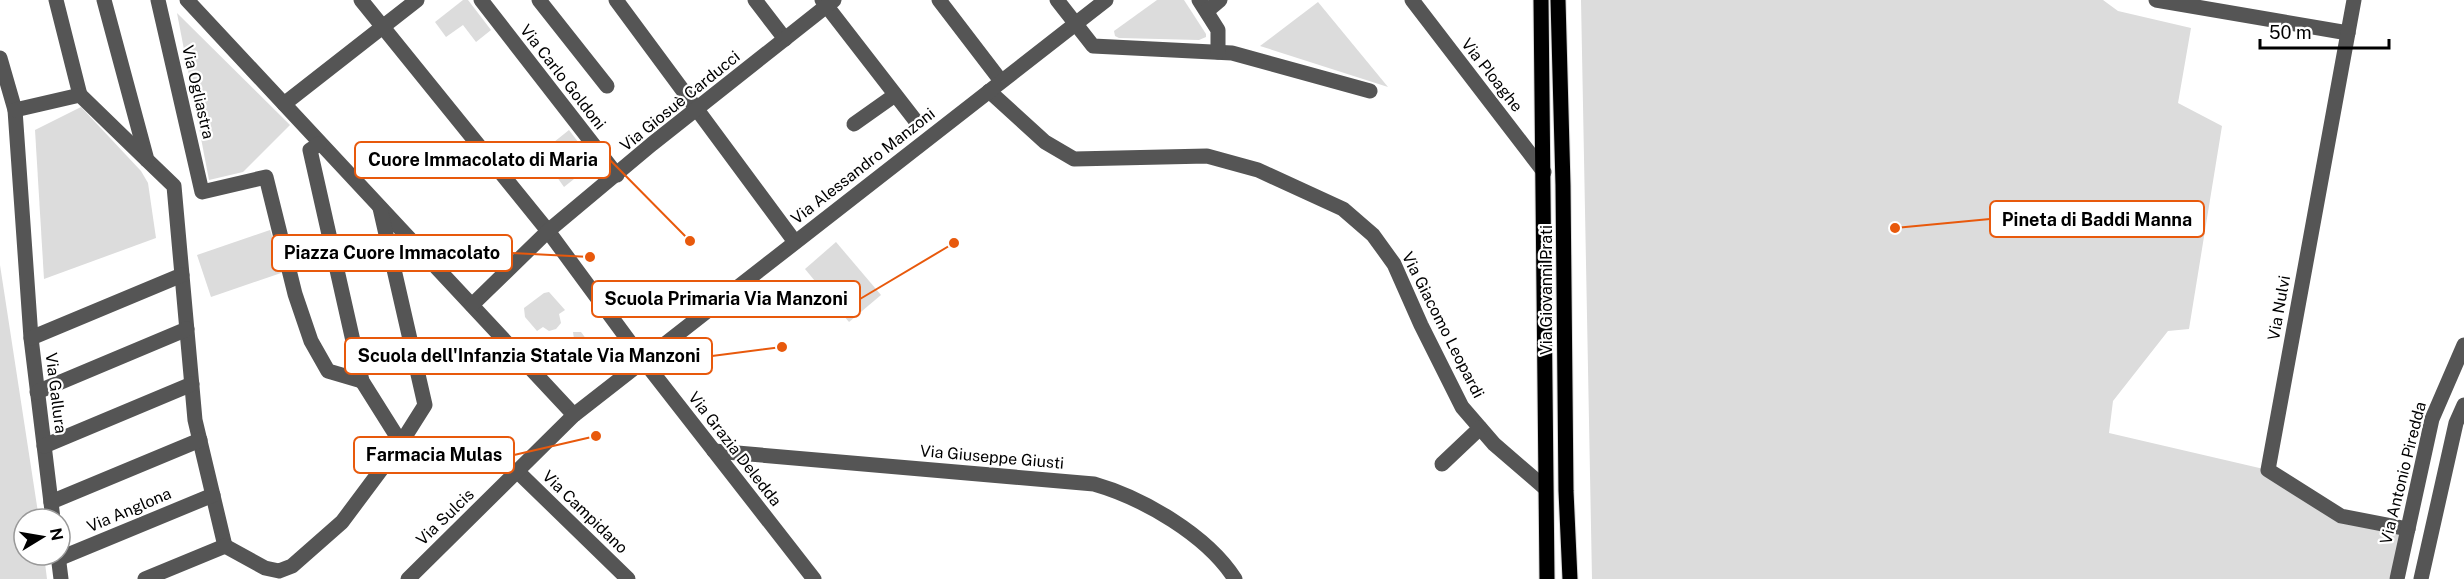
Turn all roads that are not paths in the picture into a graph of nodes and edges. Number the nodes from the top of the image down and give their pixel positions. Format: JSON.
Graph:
{"nodes":[{"id":1,"x":56,"y":0,"type":"edge"},
{"id":2,"x":104,"y":0,"type":"edge"},
{"id":3,"x":158,"y":0,"type":"edge"},
{"id":4,"x":187,"y":0,"type":"edge"},
{"id":5,"x":361,"y":0,"type":"edge"},
{"id":6,"x":417,"y":0,"type":"edge"},
{"id":7,"x":481,"y":0,"type":"edge"},
{"id":8,"x":539,"y":0,"type":"edge"},
{"id":9,"x":616,"y":0,"type":"edge"},
{"id":10,"x":755,"y":0,"type":"edge"},
{"id":11,"x":939,"y":0,"type":"edge"},
{"id":12,"x":1057,"y":0,"type":"edge"},
{"id":13,"x":1106,"y":0,"type":"edge"},
{"id":14,"x":1220,"y":0,"type":"edge"},
{"id":15,"x":1412,"y":0,"type":"edge"},
{"id":16,"x":1541,"y":0,"type":"edge"},
{"id":17,"x":1558,"y":0,"type":"edge"},
{"id":18,"x":2156,"y":0,"type":"edge"},
{"id":19,"x":2354,"y":0,"type":"edge"},
{"id":20,"x":827,"y":2,"type":"edge"},
{"id":21,"x":1203,"y":5,"type":"edge"},
{"id":22,"x":1076,"y":24,"type":"junction"},
{"id":23,"x":383,"y":27,"type":"junction"},
{"id":24,"x":2348,"y":33,"type":"junction"},
{"id":25,"x":785,"y":39,"type":"junction"},
{"id":26,"x":1218,"y":52,"type":"junction"},
{"id":27,"x":0,"y":58,"type":"edge"},
{"id":28,"x":1001,"y":81,"type":"junction"},
{"id":29,"x":607,"y":86,"type":"dead end"},
{"id":30,"x":989,"y":91,"type":"junction"},
{"id":31,"x":1370,"y":91,"type":"dead end"},
{"id":32,"x":81,"y":95,"type":"junction"},
{"id":33,"x":896,"y":95,"type":"junction"},
{"id":34,"x":284,"y":104,"type":"junction"},
{"id":35,"x":15,"y":110,"type":"junction"},
{"id":36,"x":697,"y":110,"type":"junction"},
{"id":37,"x":915,"y":120,"type":"dead end"},
{"id":38,"x":854,"y":124,"type":"dead end"},
{"id":39,"x":319,"y":144,"type":"junction"},
{"id":40,"x":147,"y":160,"type":"junction"},
{"id":41,"x":1544,"y":172,"type":"junction"},
{"id":42,"x":617,"y":175,"type":"junction"},
{"id":43,"x":174,"y":186,"type":"junction"},
{"id":44,"x":202,"y":192,"type":"junction"},
{"id":45,"x":380,"y":207,"type":"junction"},
{"id":46,"x":548,"y":231,"type":"junction"},
{"id":47,"x":795,"y":242,"type":"junction"},
{"id":48,"x":182,"y":275,"type":"junction"},
{"id":49,"x":472,"y":305,"type":"junction"},
{"id":50,"x":187,"y":329,"type":"junction"},
{"id":51,"x":31,"y":338,"type":"junction"},
{"id":52,"x":2464,"y":345,"type":"edge"},
{"id":53,"x":643,"y":360,"type":"junction"},
{"id":54,"x":362,"y":381,"type":"junction"},
{"id":55,"x":192,"y":384,"type":"junction"},
{"id":56,"x":37,"y":392,"type":"junction"},
{"id":57,"x":2464,"y":405,"type":"edge"},
{"id":58,"x":574,"y":415,"type":"junction"},
{"id":59,"x":1480,"y":428,"type":"junction"},
{"id":60,"x":200,"y":440,"type":"junction"},
{"id":61,"x":401,"y":444,"type":"junction"},
{"id":62,"x":44,"y":446,"type":"junction"},
{"id":63,"x":714,"y":451,"type":"junction"},
{"id":64,"x":1442,"y":464,"type":"dead end"},
{"id":65,"x":518,"y":471,"type":"junction"},
{"id":66,"x":1545,"y":488,"type":"junction"},
{"id":67,"x":213,"y":495,"type":"junction"},
{"id":68,"x":51,"y":502,"type":"junction"},
{"id":69,"x":52,"y":507,"type":"edge"},
{"id":70,"x":2408,"y":529,"type":"junction"},
{"id":71,"x":225,"y":546,"type":"junction"},
{"id":72,"x":72,"y":551,"type":"edge"},
{"id":73,"x":145,"y":579,"type":"edge"},
{"id":74,"x":408,"y":579,"type":"edge"},
{"id":75,"x":628,"y":579,"type":"edge"},
{"id":76,"x":814,"y":579,"type":"edge"},
{"id":77,"x":1235,"y":579,"type":"edge"},
{"id":78,"x":1547,"y":579,"type":"edge"},
{"id":79,"x":1570,"y":579,"type":"edge"},
{"id":80,"x":2397,"y":579,"type":"edge"},
{"id":81,"x":2421,"y":579,"type":"edge"}],
"edges":[{"from":1,"to":32,"type":"street"},
{"from":2,"to":40,"type":"street"},
{"from":3,"to":44,"type":"street","name":"Via Ogliastra"},
{"from":4,"to":34,"type":"street"},
{"from":5,"to":23,"type":"street","name":"Via Grazia Deledda"},
{"from":6,"to":23,"type":"street"},
{"from":7,"to":42,"type":"street","name":"Via Carlo Goldoni"},
{"from":8,"to":29,"type":"street","name":"Via Carlo Goldoni"},
{"from":9,"to":36,"type":"street"},
{"from":10,"to":25,"type":"street"},
{"from":11,"to":28,"type":"street"},
{"from":12,"to":22,"type":"street"},
{"from":13,"to":22,"type":"street","name":"Via Alessandro Manzoni"},
{"from":14,"to":21,"type":"street"},
{"from":15,"to":41,"type":"street","name":"Via Ploaghe"},
{"from":16,"to":41,"type":"main road","name":"Via Giovanni Prati"},
{"from":17,"to":79,"type":"main road","name":"Via Giovanni Prati"},
{"from":18,"to":24,"type":"street"},
{"from":19,"to":24,"type":"street","name":"Via Nulvi"},
{"from":20,"to":25,"type":"street","name":"Via Giosuè Carducci"},
{"from":20,"to":33,"type":"street"},
{"from":21,"to":26,"type":"street"},
{"from":22,"to":26,"type":"street"},
{"from":22,"to":28,"type":"street","name":"Via Alessandro Manzoni"},
{"from":23,"to":34,"type":"street"},
{"from":23,"to":46,"type":"street","name":"Via Grazia Deledda"},
{"from":24,"to":70,"type":"street","name":"Via Nulvi"},
{"from":25,"to":36,"type":"street","name":"Via Giosuè Carducci"},
{"from":26,"to":31,"type":"street"},
{"from":27,"to":35,"type":"street","name":"Via Gallura"},
{"from":28,"to":30,"type":"street","name":"Via Alessandro Manzoni"},
{"from":30,"to":47,"type":"street","name":"Via Alessandro Manzoni"},
{"from":30,"to":59,"type":"street","name":"Via Giacomo Leopardi"},
{"from":32,"to":35,"type":"street"},
{"from":32,"to":40,"type":"street"},
{"from":33,"to":37,"type":"street"},
{"from":33,"to":38,"type":"street"},
{"from":34,"to":39,"type":"street"},
{"from":35,"to":51,"type":"street","name":"Via Gallura"},
{"from":36,"to":42,"type":"street","name":"Via Giosuè Carducci"},
{"from":36,"to":47,"type":"street"},
{"from":39,"to":45,"type":"street"},
{"from":39,"to":54,"type":"street"},
{"from":40,"to":43,"type":"street"},
{"from":41,"to":66,"type":"main road","name":"Via Giovanni Prati"},
{"from":42,"to":46,"type":"street","name":"Via Giosuè Carducci"},
{"from":43,"to":44,"type":"street"},
{"from":43,"to":48,"type":"street"},
{"from":44,"to":54,"type":"street"},
{"from":45,"to":49,"type":"street"},
{"from":45,"to":61,"type":"street"},
{"from":46,"to":49,"type":"street","name":"Via Giosuè Carducci"},
{"from":46,"to":53,"type":"street","name":"Via Grazia Deledda"},
{"from":47,"to":53,"type":"street","name":"Via Alessandro Manzoni"},
{"from":48,"to":50,"type":"street"},
{"from":48,"to":51,"type":"street"},
{"from":49,"to":58,"type":"street"},
{"from":50,"to":55,"type":"street"},
{"from":50,"to":56,"type":"street"},
{"from":51,"to":56,"type":"street","name":"Via Gallura"},
{"from":52,"to":70,"type":"street","name":"Via Antonio Piredda"},
{"from":53,"to":58,"type":"street","name":"Via Sulcis"},
{"from":53,"to":63,"type":"street","name":"Via Grazia Deledda"},
{"from":54,"to":61,"type":"street"},
{"from":55,"to":60,"type":"street"},
{"from":55,"to":62,"type":"street"},
{"from":56,"to":62,"type":"street","name":"Via Gallura"},
{"from":57,"to":81,"type":"street"},
{"from":58,"to":65,"type":"street","name":"Via Sulcis"},
{"from":59,"to":64,"type":"street"},
{"from":59,"to":66,"type":"street","name":"Via Giacomo Leopardi"},
{"from":60,"to":67,"type":"street"},
{"from":60,"to":68,"type":"street"},
{"from":61,"to":71,"type":"street"},
{"from":62,"to":68,"type":"street","name":"Via Gallura"},
{"from":63,"to":76,"type":"street","name":"Via Grazia Deledda"},
{"from":63,"to":77,"type":"street","name":"Via Giuseppe Giusti"},
{"from":65,"to":74,"type":"street","name":"Via Sulcis"},
{"from":65,"to":75,"type":"street","name":"Via Campidano"},
{"from":66,"to":78,"type":"main road","name":"Via Giovanni Prati"},
{"from":67,"to":71,"type":"street"},
{"from":67,"to":72,"type":"street","name":"Via Anglona"},
{"from":68,"to":69,"type":"street","name":"Via Gallura"},
{"from":70,"to":80,"type":"street","name":"Via Antonio Piredda"},
{"from":71,"to":73,"type":"street"}]}
